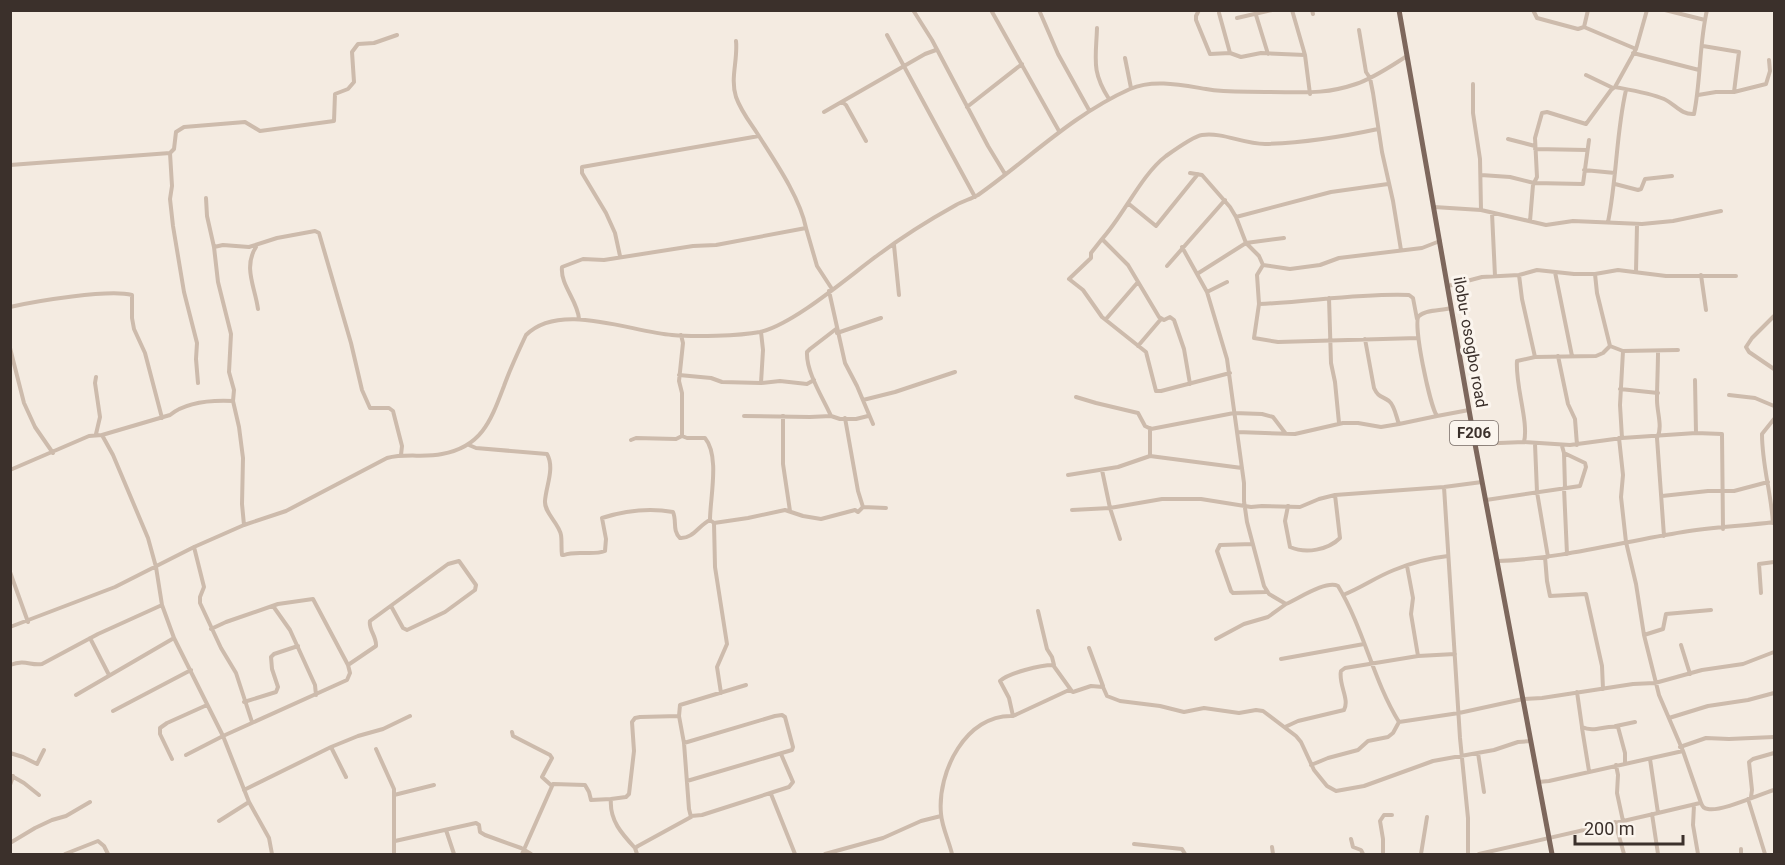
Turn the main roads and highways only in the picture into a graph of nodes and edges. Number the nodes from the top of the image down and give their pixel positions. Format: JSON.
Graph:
{"nodes":[{"id":1,"x":1399,"y":10,"type":"edge"},
{"id":2,"x":1552,"y":855,"type":"edge"}],
"edges":[{"from":1,"to":2,"type":"main road","name":"ilobu- osogbo road","number":"F206"}]}
